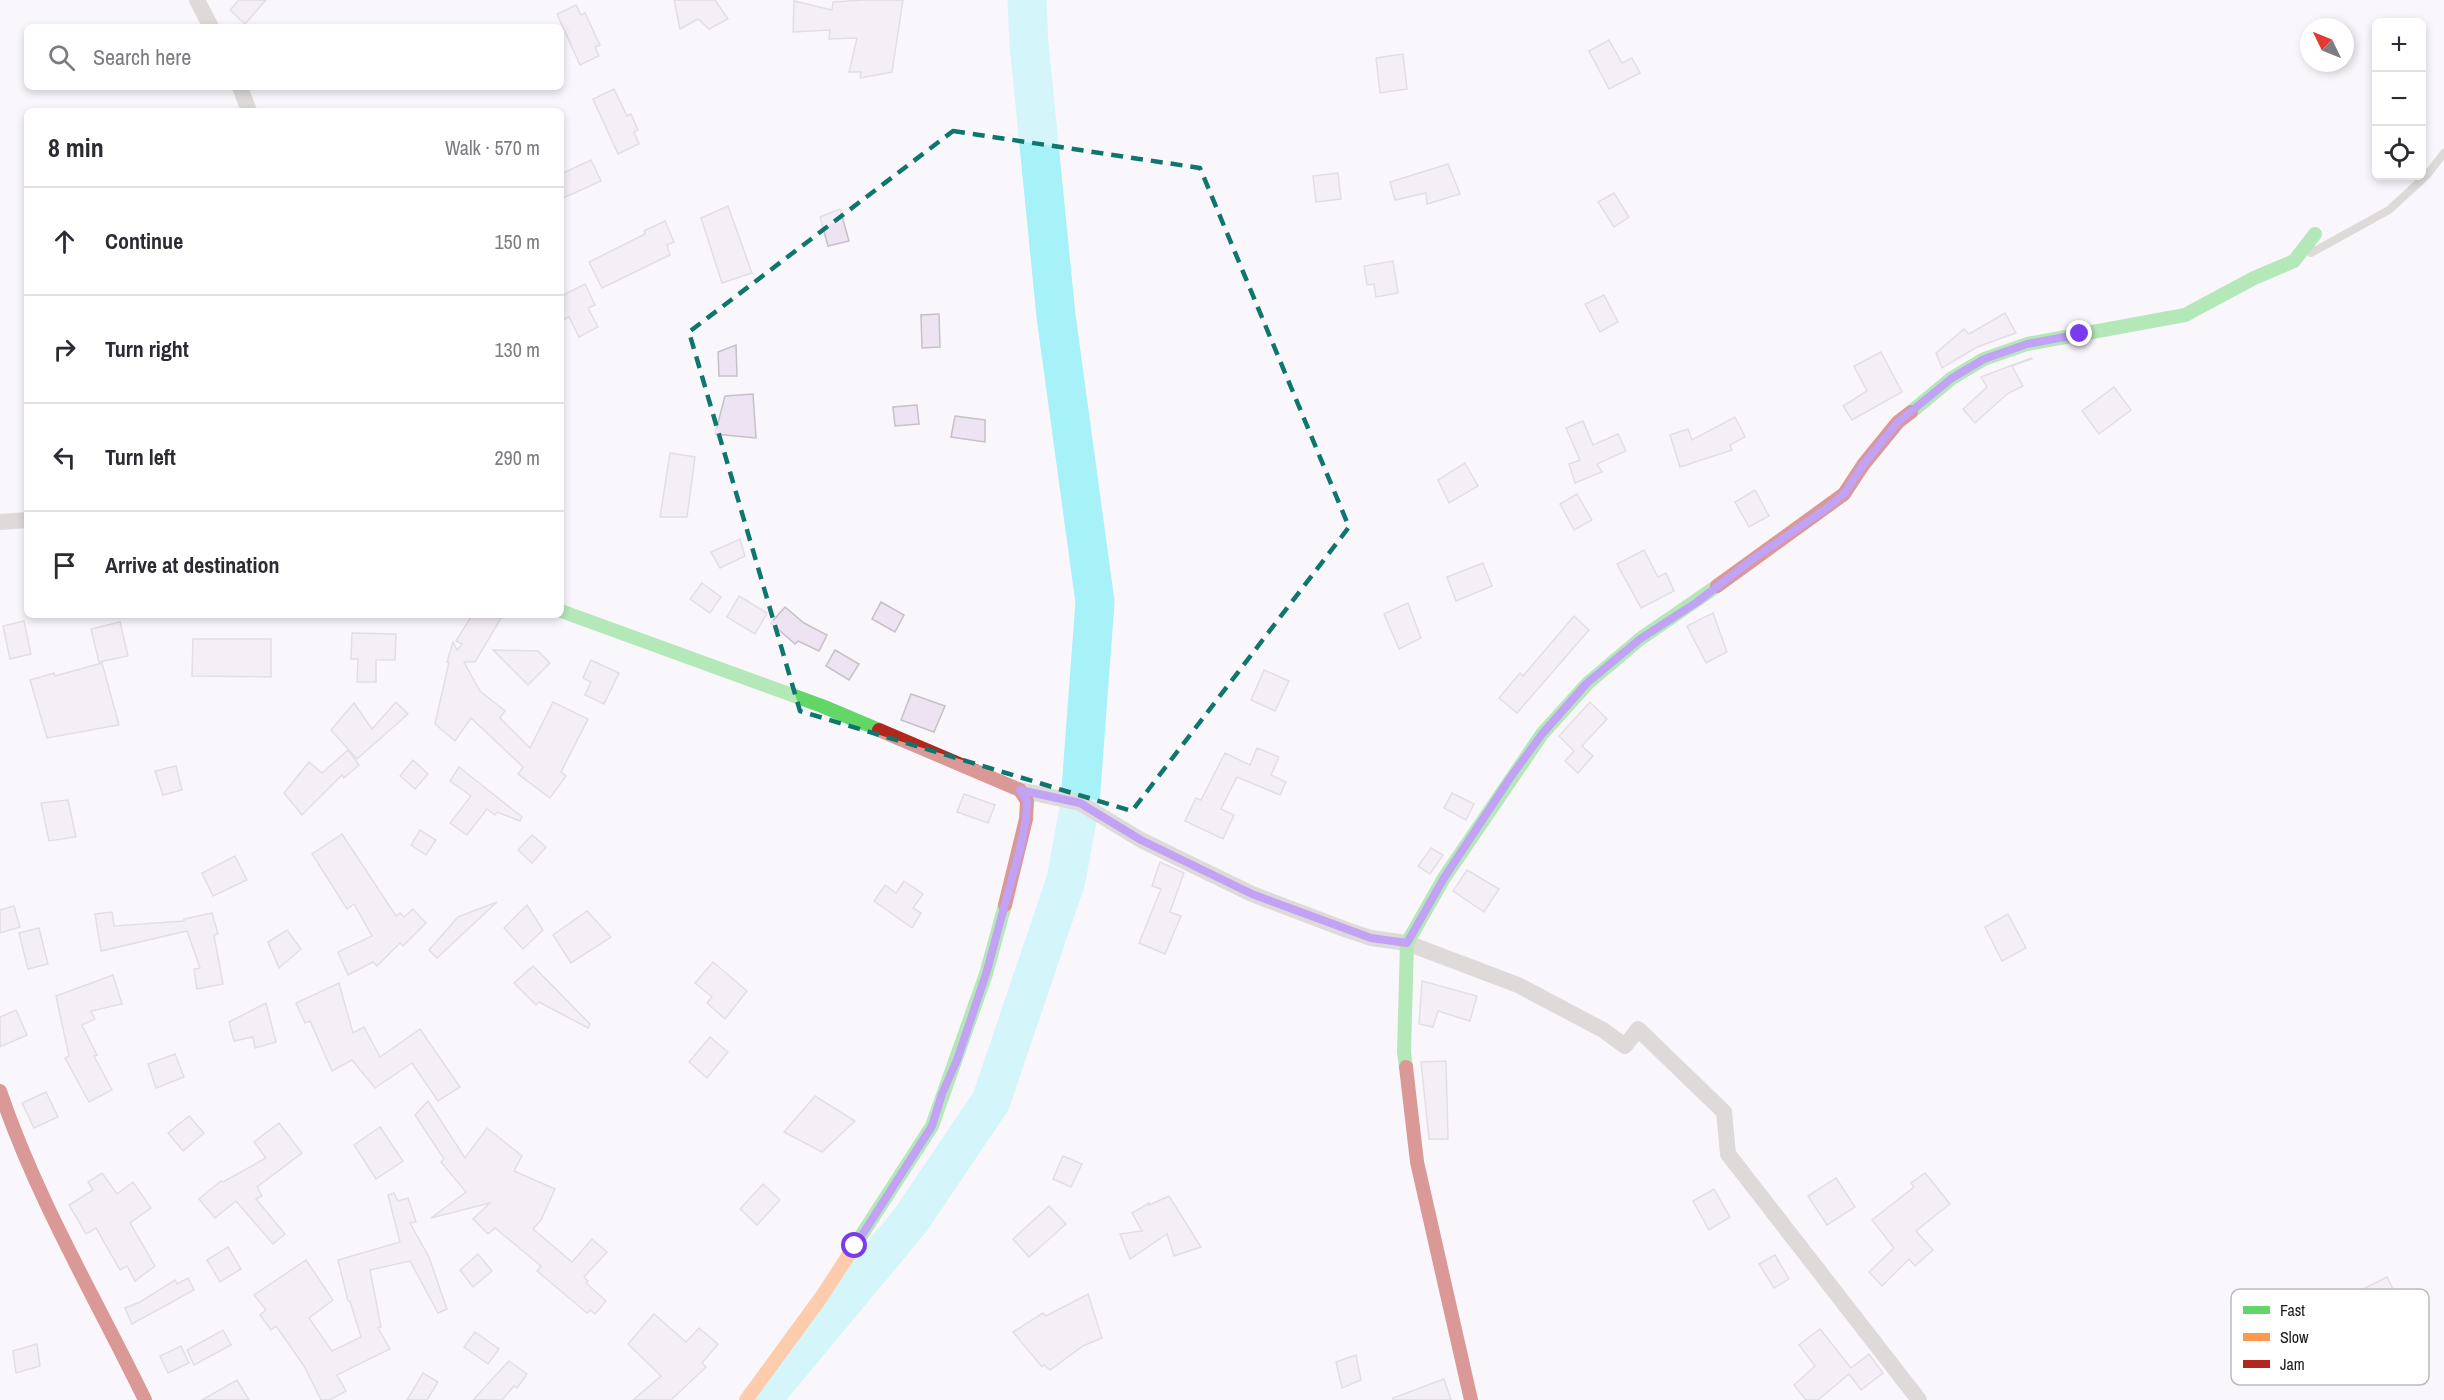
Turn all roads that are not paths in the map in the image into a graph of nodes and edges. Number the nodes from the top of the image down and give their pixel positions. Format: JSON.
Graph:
{"nodes":[{"id":1,"x":197,"y":0,"type":"edge"},
{"id":2,"x":209,"y":24,"type":"edge"},
{"id":3,"x":241,"y":90,"type":"edge"},
{"id":4,"x":248,"y":108,"type":"edge"},
{"id":5,"x":2444,"y":153,"type":"edge"},
{"id":6,"x":2315,"y":234,"type":"dead end"},
{"id":7,"x":2294,"y":261,"type":"junction"},
{"id":8,"x":24,"y":520,"type":"edge"},
{"id":9,"x":0,"y":522,"type":"edge"},
{"id":10,"x":564,"y":612,"type":"edge"},
{"id":11,"x":1020,"y":790,"type":"junction"},
{"id":12,"x":1407,"y":943,"type":"junction"},
{"id":13,"x":0,"y":1091,"type":"edge"},
{"id":14,"x":146,"y":1400,"type":"edge"},
{"id":15,"x":746,"y":1400,"type":"edge"},
{"id":16,"x":1471,"y":1400,"type":"edge"},
{"id":17,"x":1919,"y":1400,"type":"edge"}],
"edges":[{"from":1,"to":2,"type":"street"},
{"from":3,"to":4,"type":"street"},
{"from":5,"to":7,"type":"lane"},
{"from":6,"to":7,"type":"street"},
{"from":7,"to":12,"type":"street"},
{"from":8,"to":9,"type":"street"},
{"from":10,"to":11,"type":"street"},
{"from":11,"to":12,"type":"street"},
{"from":11,"to":15,"type":"street"},
{"from":12,"to":16,"type":"street"},
{"from":12,"to":17,"type":"street"},
{"from":13,"to":14,"type":"street"}]}
